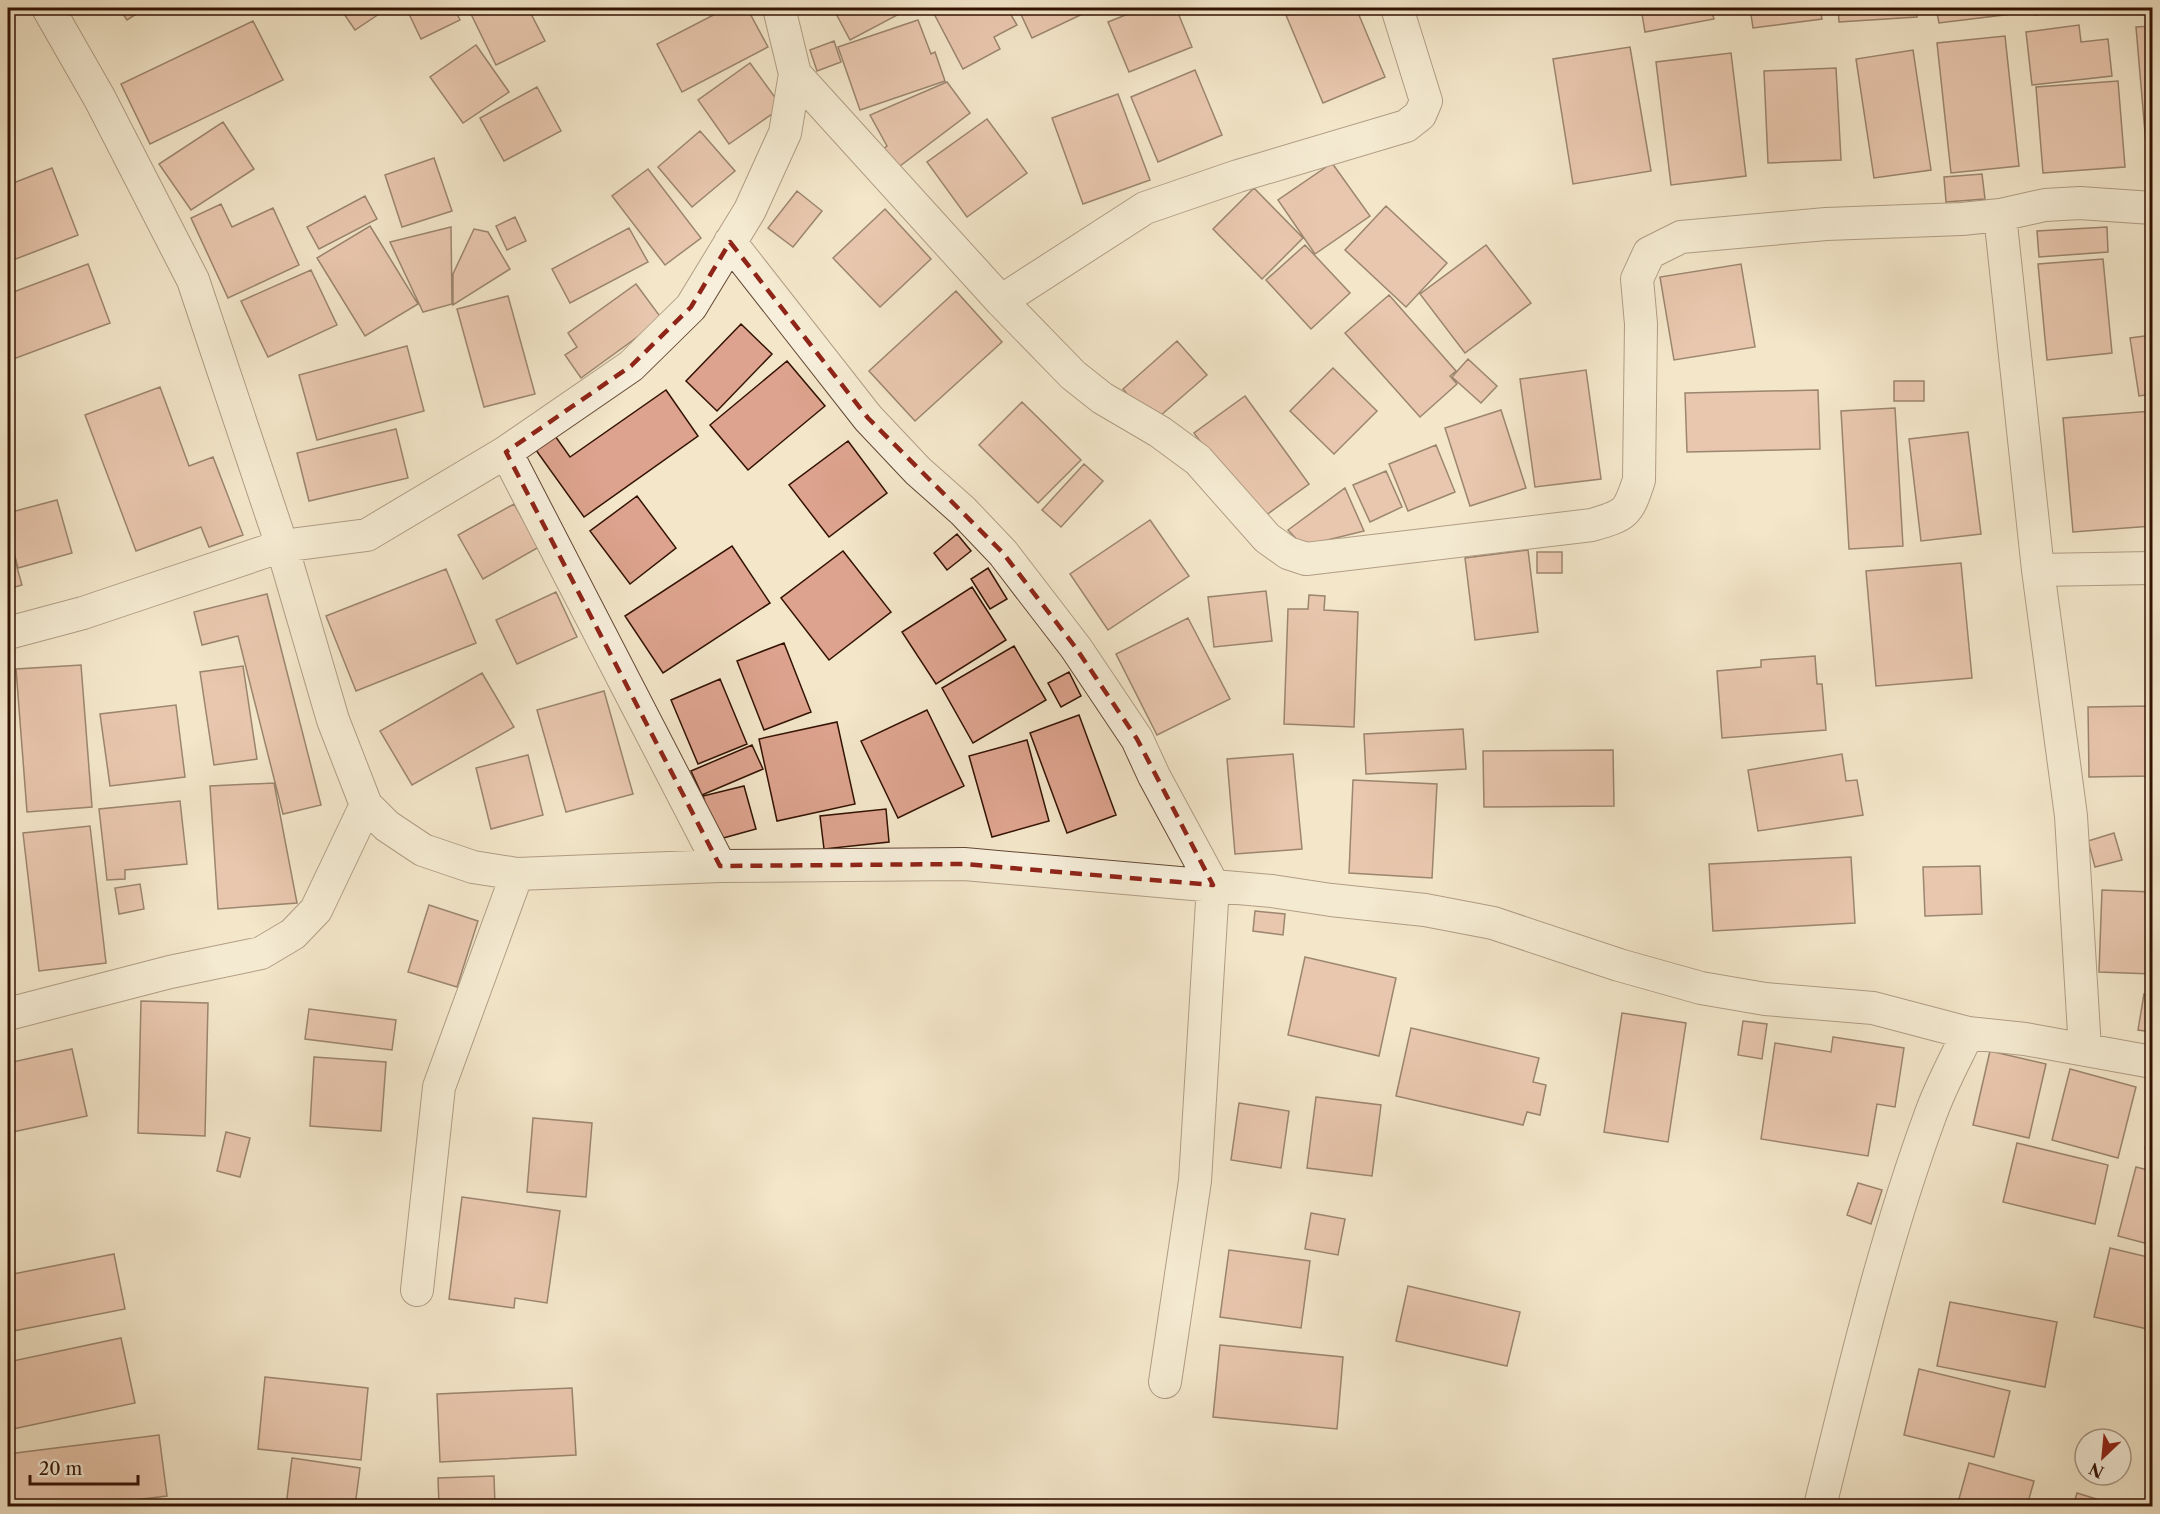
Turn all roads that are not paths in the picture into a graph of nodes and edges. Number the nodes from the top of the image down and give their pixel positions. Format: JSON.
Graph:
{"nodes":[{"id":1,"x":48,"y":8,"type":"edge"},
{"id":2,"x":779,"y":8,"type":"edge"},
{"id":3,"x":1397,"y":8,"type":"edge"},
{"id":4,"x":795,"y":74,"type":"junction"},
{"id":5,"x":2152,"y":208,"type":"edge"},
{"id":6,"x":2000,"y":215,"type":"junction"},
{"id":7,"x":730,"y":242,"type":"junction"},
{"id":8,"x":1000,"y":301,"type":"junction"},
{"id":9,"x":506,"y":452,"type":"junction"},
{"id":10,"x":282,"y":546,"type":"junction"},
{"id":11,"x":2152,"y":568,"type":"edge"},
{"id":12,"x":2038,"y":570,"type":"junction"},
{"id":13,"x":8,"y":633,"type":"edge"},
{"id":14,"x":366,"y":805,"type":"junction"},
{"id":15,"x":720,"y":866,"type":"junction"},
{"id":16,"x":517,"y":874,"type":"junction"},
{"id":17,"x":1214,"y":885,"type":"junction"},
{"id":18,"x":8,"y":1011,"type":"edge"},
{"id":19,"x":1968,"y":1033,"type":"junction"},
{"id":20,"x":2085,"y":1050,"type":"junction"},
{"id":21,"x":2152,"y":1062,"type":"edge"},
{"id":22,"x":417,"y":1290,"type":"dead end"},
{"id":23,"x":1165,"y":1382,"type":"dead end"},
{"id":24,"x":1820,"y":1506,"type":"edge"}],
"edges":[{"from":1,"to":10,"type":"street"},
{"from":2,"to":4,"type":"street"},
{"from":3,"to":8,"type":"street"},
{"from":4,"to":7,"type":"street"},
{"from":4,"to":8,"type":"street"},
{"from":5,"to":6,"type":"street"},
{"from":6,"to":8,"type":"street"},
{"from":6,"to":12,"type":"street"},
{"from":7,"to":9,"type":"street"},
{"from":7,"to":17,"type":"street"},
{"from":9,"to":10,"type":"street"},
{"from":9,"to":15,"type":"street"},
{"from":10,"to":13,"type":"street"},
{"from":10,"to":14,"type":"street"},
{"from":11,"to":12,"type":"street"},
{"from":12,"to":20,"type":"street"},
{"from":14,"to":16,"type":"street"},
{"from":14,"to":18,"type":"street"},
{"from":15,"to":16,"type":"street"},
{"from":15,"to":17,"type":"street"},
{"from":16,"to":22,"type":"street"},
{"from":17,"to":19,"type":"street"},
{"from":17,"to":23,"type":"street"},
{"from":19,"to":20,"type":"street"},
{"from":19,"to":24,"type":"street"},
{"from":20,"to":21,"type":"street"}]}
